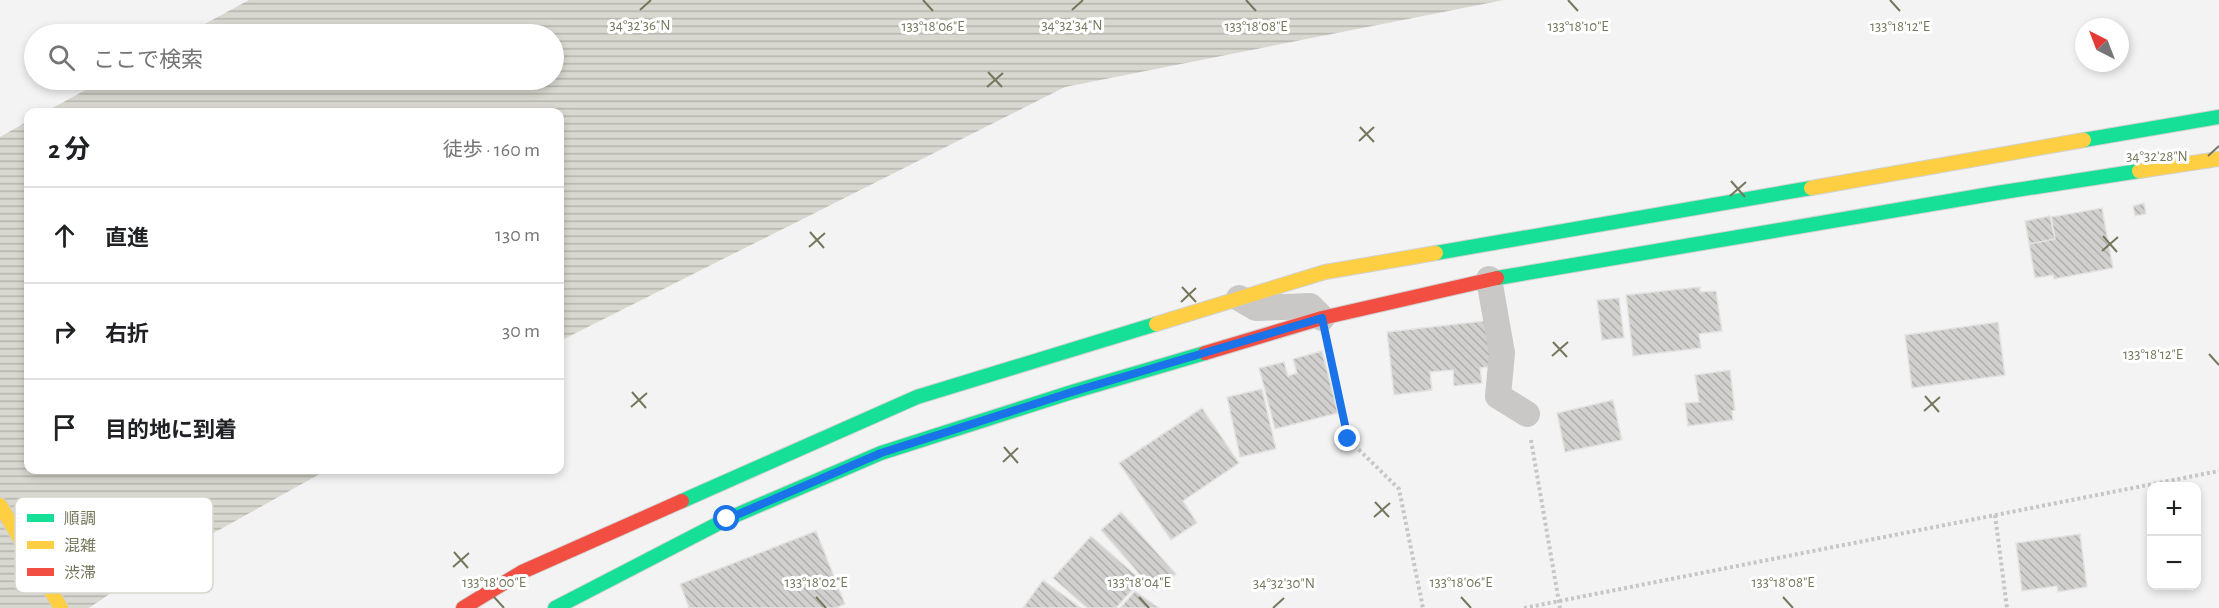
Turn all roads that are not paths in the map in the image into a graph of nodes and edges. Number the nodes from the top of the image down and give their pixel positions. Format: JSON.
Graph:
{"nodes":[{"id":1,"x":2219,"y":117,"type":"edge"},
{"id":2,"x":2219,"y":159,"type":"edge"},
{"id":3,"x":1489,"y":279,"type":"junction"},
{"id":4,"x":1239,"y":298,"type":"junction"},
{"id":5,"x":1322,"y":318,"type":"junction"},
{"id":6,"x":1527,"y":414,"type":"road end"},
{"id":7,"x":0,"y":505,"type":"edge"},
{"id":8,"x":15,"y":530,"type":"edge"},
{"id":9,"x":52,"y":593,"type":"edge"},
{"id":10,"x":61,"y":608,"type":"edge"},
{"id":11,"x":463,"y":608,"type":"edge"},
{"id":12,"x":555,"y":608,"type":"edge"}],
"edges":[{"from":1,"to":4,"type":"street"},
{"from":2,"to":3,"type":"street"},
{"from":3,"to":5,"type":"street"},
{"from":3,"to":6,"type":"street"},
{"from":4,"to":5,"type":"street"},
{"from":4,"to":11,"type":"street"},
{"from":5,"to":12,"type":"street"},
{"from":7,"to":8,"type":"street"},
{"from":9,"to":10,"type":"street"}]}
